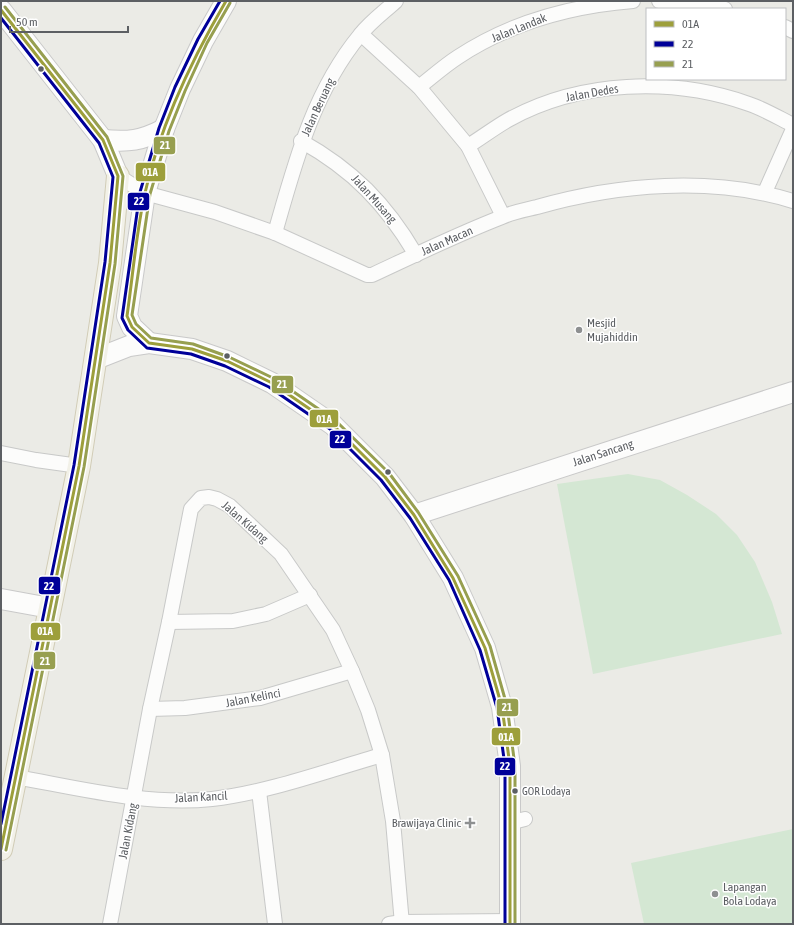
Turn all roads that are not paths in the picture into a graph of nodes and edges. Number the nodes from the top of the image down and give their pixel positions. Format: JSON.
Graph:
{"nodes":[{"id":1,"x":226,"y":1,"type":"edge"},
{"id":2,"x":396,"y":1,"type":"edge"},
{"id":3,"x":633,"y":1,"type":"edge"},
{"id":4,"x":659,"y":1,"type":"edge"},
{"id":5,"x":720,"y":8,"type":"edge"},
{"id":6,"x":1,"y":10,"type":"edge"},
{"id":7,"x":360,"y":34,"type":"junction"},
{"id":8,"x":419,"y":87,"type":"junction"},
{"id":9,"x":793,"y":124,"type":"edge"},
{"id":10,"x":164,"y":128,"type":"junction"},
{"id":11,"x":793,"y":129,"type":"edge"},
{"id":12,"x":103,"y":140,"type":"junction"},
{"id":13,"x":301,"y":141,"type":"junction"},
{"id":14,"x":468,"y":146,"type":"junction"},
{"id":15,"x":118,"y":176,"type":"junction"},
{"id":16,"x":765,"y":192,"type":"junction"},
{"id":17,"x":145,"y":193,"type":"junction"},
{"id":18,"x":793,"y":201,"type":"edge"},
{"id":19,"x":503,"y":216,"type":"junction"},
{"id":20,"x":275,"y":233,"type":"junction"},
{"id":21,"x":416,"y":255,"type":"junction"},
{"id":22,"x":149,"y":343,"type":"junction"},
{"id":23,"x":96,"y":359,"type":"junction"},
{"id":24,"x":793,"y":392,"type":"edge"},
{"id":25,"x":1,"y":453,"type":"edge"},
{"id":26,"x":70,"y":464,"type":"junction"},
{"id":27,"x":414,"y":515,"type":"junction"},
{"id":28,"x":310,"y":595,"type":"junction"},
{"id":29,"x":1,"y":599,"type":"edge"},
{"id":30,"x":50,"y":608,"type":"junction"},
{"id":31,"x":169,"y":622,"type":"junction"},
{"id":32,"x":352,"y":670,"type":"junction"},
{"id":33,"x":150,"y":709,"type":"junction"},
{"id":34,"x":382,"y":756,"type":"junction"},
{"id":35,"x":16,"y":777,"type":"junction"},
{"id":36,"x":259,"y":791,"type":"junction"},
{"id":37,"x":134,"y":797,"type":"junction"},
{"id":38,"x":1,"y":849,"type":"edge"},
{"id":39,"x":510,"y":922,"type":"edge"},
{"id":40,"x":398,"y":923,"type":"edge"},
{"id":41,"x":110,"y":924,"type":"edge"},
{"id":42,"x":274,"y":924,"type":"edge"}],
"edges":[{"from":1,"to":10,"type":"main road"},
{"from":2,"to":7,"type":"street","name":"Jalan Beruang"},
{"from":3,"to":8,"type":"street","name":"Jalan Landak"},
{"from":4,"to":5,"type":"street"},
{"from":6,"to":12,"type":"main road"},
{"from":7,"to":8,"type":"street"},
{"from":7,"to":13,"type":"street","name":"Jalan Beruang"},
{"from":8,"to":14,"type":"street"},
{"from":9,"to":14,"type":"street","name":"Jalan Dedes"},
{"from":10,"to":12,"type":"main road"},
{"from":10,"to":17,"type":"main road"},
{"from":11,"to":16,"type":"street"},
{"from":12,"to":15,"type":"main road"},
{"from":13,"to":20,"type":"street","name":"Jalan Beruang"},
{"from":13,"to":21,"type":"street","name":"Jalan Musang"},
{"from":14,"to":19,"type":"street"},
{"from":15,"to":17,"type":"street","name":"Jalan Macan"},
{"from":15,"to":23,"type":"main road"},
{"from":16,"to":18,"type":"street","name":"Jalan Macan"},
{"from":16,"to":19,"type":"street","name":"Jalan Macan"},
{"from":17,"to":20,"type":"street","name":"Jalan Macan"},
{"from":17,"to":22,"type":"main road"},
{"from":19,"to":21,"type":"street","name":"Jalan Macan"},
{"from":20,"to":21,"type":"street","name":"Jalan Macan"},
{"from":22,"to":23,"type":"main road"},
{"from":22,"to":27,"type":"main road"},
{"from":23,"to":26,"type":"main road"},
{"from":24,"to":27,"type":"main road","name":"Jalan Sancang"},
{"from":25,"to":26,"type":"street"},
{"from":26,"to":30,"type":"main road"},
{"from":27,"to":39,"type":"main road"},
{"from":28,"to":31,"type":"street"},
{"from":28,"to":31,"type":"street","name":"Jalan Kidang"},
{"from":28,"to":32,"type":"street","name":"Jalan Kidang"},
{"from":29,"to":30,"type":"main road"},
{"from":30,"to":35,"type":"main road"},
{"from":31,"to":33,"type":"street","name":"Jalan Kidang"},
{"from":32,"to":33,"type":"street","name":"Jalan Kelinci"},
{"from":32,"to":34,"type":"street","name":"Jalan Kidang"},
{"from":33,"to":37,"type":"street","name":"Jalan Kidang"},
{"from":34,"to":36,"type":"street","name":"Jalan Kancil"},
{"from":34,"to":40,"type":"street","name":"Jalan Kidang"},
{"from":35,"to":37,"type":"street","name":"Jalan Kancil"},
{"from":35,"to":38,"type":"main road"},
{"from":36,"to":37,"type":"street","name":"Jalan Kancil"},
{"from":36,"to":42,"type":"street"},
{"from":37,"to":41,"type":"street","name":"Jalan Kidang"},
{"from":39,"to":40,"type":"street"}]}
